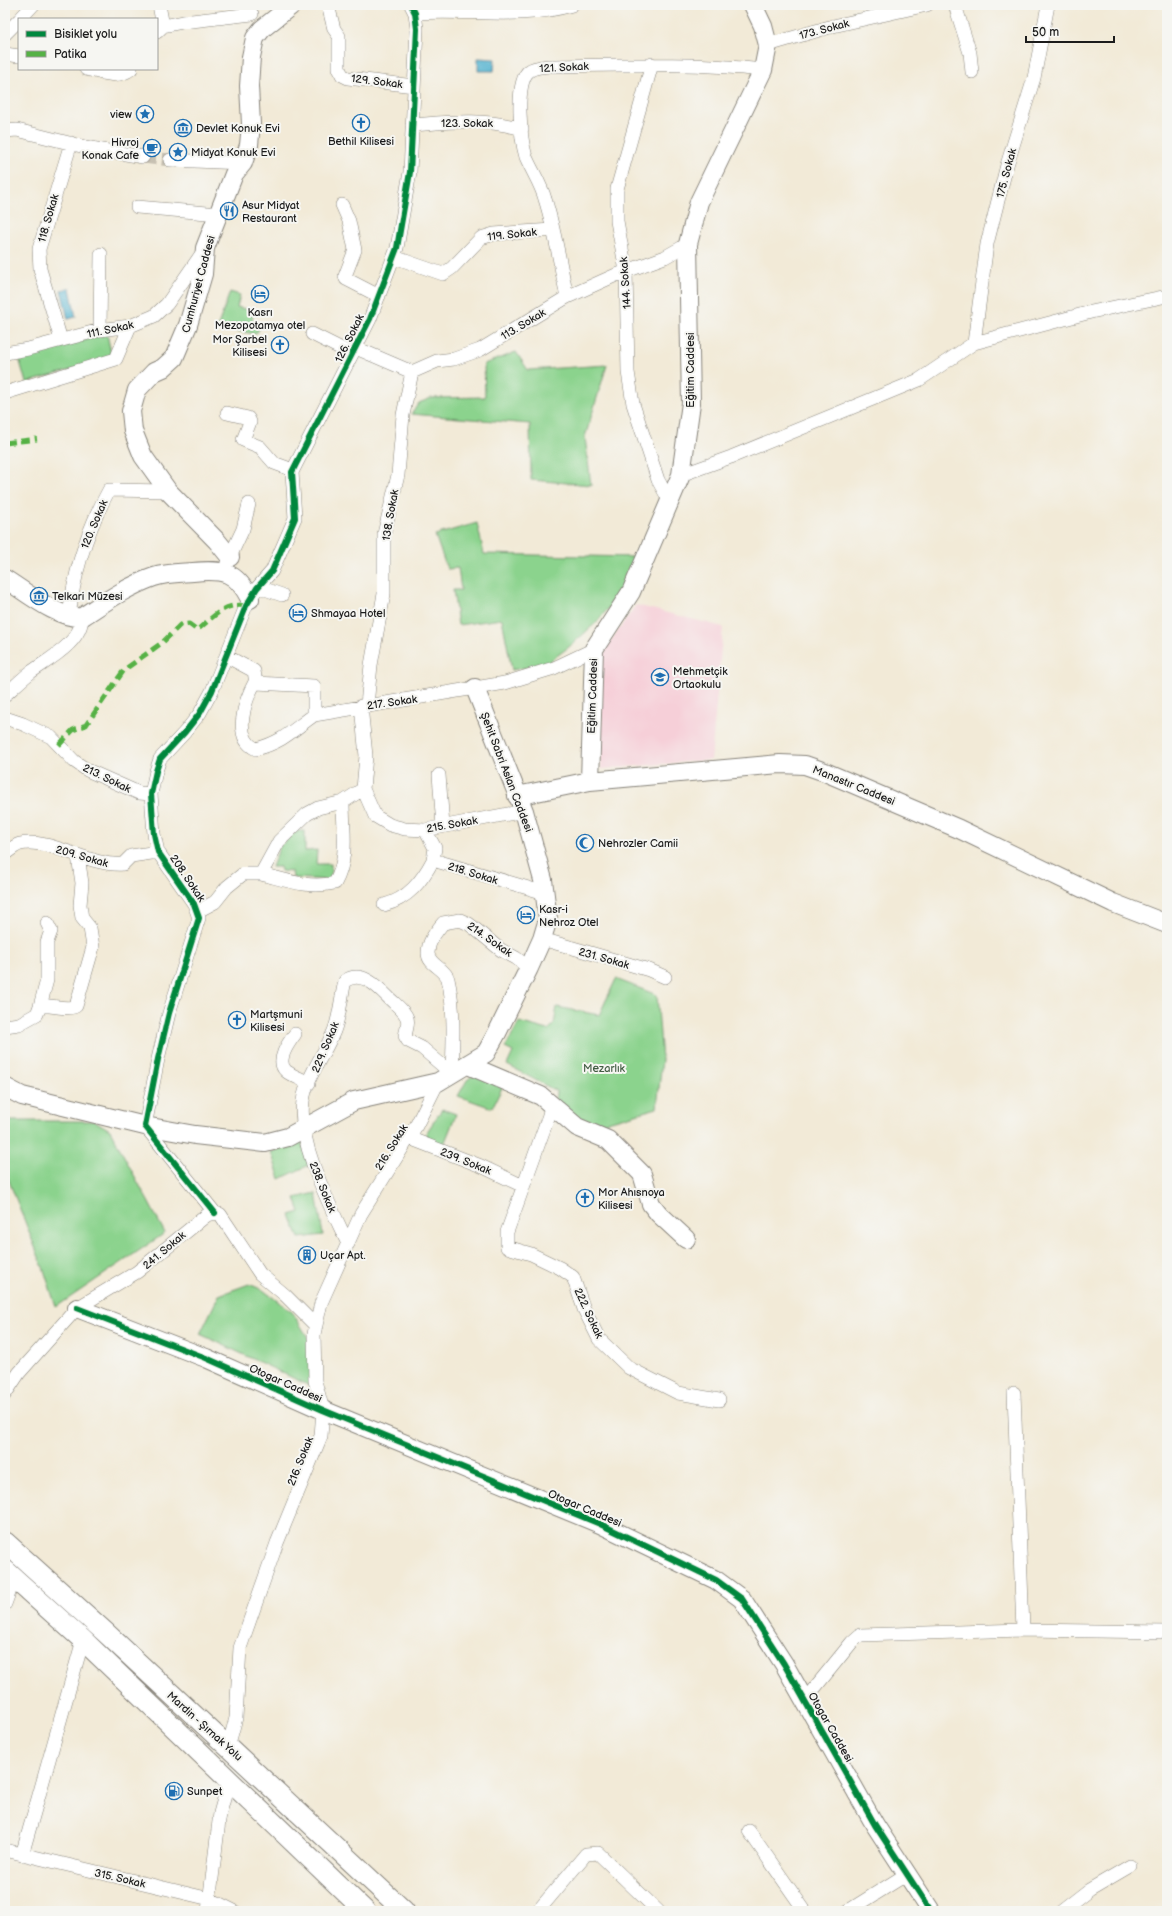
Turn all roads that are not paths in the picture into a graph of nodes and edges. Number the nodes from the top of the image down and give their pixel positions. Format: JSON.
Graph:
{"nodes":[{"id":1,"x":33,"y":5,"type":"edge"},
{"id":2,"x":159,"y":5,"type":"edge"},
{"id":3,"x":292,"y":5,"type":"edge"},
{"id":4,"x":328,"y":5,"type":"edge"},
{"id":5,"x":572,"y":5,"type":"edge"},
{"id":6,"x":753,"y":5,"type":"edge"},
{"id":7,"x":927,"y":5,"type":"edge"},
{"id":8,"x":955,"y":5,"type":"edge"},
{"id":9,"x":1048,"y":5,"type":"edge"},
{"id":10,"x":457,"y":8,"type":"edge"},
{"id":11,"x":413,"y":9,"type":"edge"},
{"id":12,"x":253,"y":16,"type":"edge"},
{"id":13,"x":20,"y":18,"type":"edge"},
{"id":14,"x":18,"y":20,"type":"edge"},
{"id":15,"x":160,"y":29,"type":"edge"},
{"id":16,"x":5,"y":34,"type":"edge"},
{"id":17,"x":768,"y":45,"type":"junction"},
{"id":18,"x":5,"y":54,"type":"edge"},
{"id":19,"x":18,"y":56,"type":"edge"},
{"id":20,"x":652,"y":64,"type":"junction"},
{"id":21,"x":90,"y":70,"type":"edge"},
{"id":22,"x":129,"y":70,"type":"edge"},
{"id":23,"x":763,"y":70,"type":"junction"},
{"id":24,"x":972,"y":72,"type":"dead end"},
{"id":25,"x":414,"y":86,"type":"junction"},
{"id":26,"x":412,"y":125,"type":"junction"},
{"id":27,"x":522,"y":129,"type":"junction"},
{"id":28,"x":5,"y":131,"type":"edge"},
{"id":29,"x":71,"y":143,"type":"junction"},
{"id":30,"x":143,"y":157,"type":"tunnel mouth"},
{"id":31,"x":170,"y":160,"type":"tunnel mouth"},
{"id":32,"x":243,"y":163,"type":"junction"},
{"id":33,"x":342,"y":205,"type":"dead end"},
{"id":34,"x":137,"y":207,"type":"dead end"},
{"id":35,"x":219,"y":214,"type":"junction"},
{"id":36,"x":552,"y":230,"type":"junction"},
{"id":37,"x":688,"y":244,"type":"junction"},
{"id":38,"x":205,"y":248,"type":"junction"},
{"id":39,"x":101,"y":254,"type":"dead end"},
{"id":40,"x":394,"y":257,"type":"junction"},
{"id":41,"x":626,"y":271,"type":"junction"},
{"id":42,"x":378,"y":296,"type":"junction"},
{"id":43,"x":1167,"y":296,"type":"edge"},
{"id":44,"x":567,"y":297,"type":"junction"},
{"id":45,"x":130,"y":326,"type":"junction"},
{"id":46,"x":100,"y":330,"type":"junction"},
{"id":47,"x":312,"y":334,"type":"dead end"},
{"id":48,"x":61,"y":340,"type":"junction"},
{"id":49,"x":974,"y":343,"type":"junction"},
{"id":50,"x":354,"y":351,"type":"junction"},
{"id":51,"x":5,"y":353,"type":"edge"},
{"id":52,"x":412,"y":372,"type":"junction"},
{"id":53,"x":5,"y":393,"type":"edge"},
{"id":54,"x":227,"y":413,"type":"dead end"},
{"id":55,"x":293,"y":470,"type":"junction"},
{"id":56,"x":681,"y":475,"type":"junction"},
{"id":57,"x":168,"y":491,"type":"junction"},
{"id":58,"x":669,"y":500,"type":"junction"},
{"id":59,"x":249,"y":504,"type":"dead end"},
{"id":60,"x":226,"y":565,"type":"junction"},
{"id":61,"x":5,"y":579,"type":"edge"},
{"id":62,"x":254,"y":593,"type":"junction"},
{"id":63,"x":282,"y":595,"type":"dead end"},
{"id":64,"x":76,"y":617,"type":"junction"},
{"id":65,"x":594,"y":649,"type":"junction"},
{"id":66,"x":226,"y":656,"type":"junction"},
{"id":67,"x":255,"y":682,"type":"junction"},
{"id":68,"x":475,"y":688,"type":"junction"},
{"id":69,"x":5,"y":695,"type":"edge"},
{"id":70,"x":364,"y":706,"type":"junction"},
{"id":71,"x":314,"y":715,"type":"junction"},
{"id":72,"x":5,"y":718,"type":"edge"},
{"id":73,"x":439,"y":775,"type":"dead end"},
{"id":74,"x":590,"y":781,"type":"junction"},
{"id":75,"x":363,"y":789,"type":"junction"},
{"id":76,"x":151,"y":794,"type":"junction"},
{"id":77,"x":343,"y":802,"type":"junction"},
{"id":78,"x":520,"y":803,"type":"junction"},
{"id":79,"x":443,"y":826,"type":"junction"},
{"id":80,"x":425,"y":830,"type":"junction"},
{"id":81,"x":158,"y":852,"type":"junction"},
{"id":82,"x":5,"y":854,"type":"edge"},
{"id":83,"x":78,"y":856,"type":"junction"},
{"id":84,"x":432,"y":860,"type":"junction"},
{"id":85,"x":261,"y":874,"type":"junction"},
{"id":86,"x":546,"y":893,"type":"junction"},
{"id":87,"x":384,"y":906,"type":"dead end"},
{"id":88,"x":198,"y":911,"type":"junction"},
{"id":89,"x":47,"y":923,"type":"dead end"},
{"id":90,"x":1167,"y":924,"type":"edge"},
{"id":91,"x":542,"y":939,"type":"junction"},
{"id":92,"x":529,"y":968,"type":"junction"},
{"id":93,"x":666,"y":977,"type":"dead end"},
{"id":94,"x":40,"y":1006,"type":"junction"},
{"id":95,"x":5,"y":1026,"type":"edge"},
{"id":96,"x":295,"y":1034,"type":"dead end"},
{"id":97,"x":468,"y":1065,"type":"junction"},
{"id":98,"x":445,"y":1078,"type":"junction"},
{"id":99,"x":309,"y":1083,"type":"junction"},
{"id":100,"x":5,"y":1087,"type":"edge"},
{"id":101,"x":551,"y":1105,"type":"junction"},
{"id":102,"x":145,"y":1126,"type":"junction"},
{"id":103,"x":303,"y":1128,"type":"junction"},
{"id":104,"x":409,"y":1138,"type":"junction"},
{"id":105,"x":523,"y":1186,"type":"junction"},
{"id":106,"x":215,"y":1213,"type":"junction"},
{"id":107,"x":686,"y":1239,"type":"dead end"},
{"id":108,"x":348,"y":1244,"type":"junction"},
{"id":109,"x":76,"y":1308,"type":"junction"},
{"id":110,"x":316,"y":1326,"type":"junction"},
{"id":111,"x":1014,"y":1393,"type":"dead end"},
{"id":112,"x":5,"y":1394,"type":"edge"},
{"id":113,"x":719,"y":1400,"type":"dead end"},
{"id":114,"x":323,"y":1410,"type":"junction"},
{"id":115,"x":5,"y":1542,"type":"edge"},
{"id":116,"x":10,"y":1575,"type":"edge"},
{"id":117,"x":5,"y":1604,"type":"edge"},
{"id":118,"x":1024,"y":1630,"type":"junction"},
{"id":119,"x":1167,"y":1632,"type":"edge"},
{"id":120,"x":83,"y":1640,"type":"junction"},
{"id":121,"x":804,"y":1701,"type":"junction"},
{"id":122,"x":228,"y":1747,"type":"junction"},
{"id":123,"x":229,"y":1782,"type":"junction"},
{"id":124,"x":750,"y":1831,"type":"dead end"},
{"id":125,"x":5,"y":1850,"type":"edge"},
{"id":126,"x":22,"y":1855,"type":"junction"},
{"id":127,"x":1130,"y":1866,"type":"dead end"},
{"id":128,"x":907,"y":1874,"type":"junction"},
{"id":129,"x":209,"y":1905,"type":"edge"},
{"id":130,"x":234,"y":1911,"type":"edge"},
{"id":131,"x":365,"y":1911,"type":"edge"},
{"id":132,"x":404,"y":1911,"type":"edge"},
{"id":133,"x":538,"y":1911,"type":"edge"},
{"id":134,"x":658,"y":1911,"type":"edge"},
{"id":135,"x":805,"y":1911,"type":"edge"},
{"id":136,"x":848,"y":1911,"type":"edge"},
{"id":137,"x":931,"y":1911,"type":"edge"},
{"id":138,"x":1062,"y":1911,"type":"edge"}],
"edges":[{"from":1,"to":13,"type":"street"},
{"from":2,"to":15,"type":"street"},
{"from":3,"to":12,"type":"street","name":"Cumhuriyet Caddesi"},
{"from":4,"to":25,"type":"street","name":"129. Sokak"},
{"from":5,"to":10,"type":"street"},
{"from":6,"to":17,"type":"street","name":"Eğitim Caddesi"},
{"from":7,"to":17,"type":"street","name":"173. Sokak"},
{"from":8,"to":24,"type":"street"},
{"from":9,"to":49,"type":"street","name":"175. Sokak"},
{"from":10,"to":11,"type":"street"},
{"from":11,"to":25,"type":"street","name":"126. Sokak"},
{"from":12,"to":15,"type":"street"},
{"from":12,"to":32,"type":"street","name":"Cumhuriyet Caddesi"},
{"from":14,"to":16,"type":"street"},
{"from":17,"to":23,"type":"street","name":"Eğitim Caddesi"},
{"from":18,"to":19,"type":"street"},
{"from":20,"to":23,"type":"street","name":"121. Sokak"},
{"from":20,"to":27,"type":"street","name":"121. Sokak"},
{"from":20,"to":41,"type":"street","name":"144. Sokak"},
{"from":21,"to":22,"type":"street"},
{"from":23,"to":37,"type":"street","name":"Eğitim Caddesi"},
{"from":25,"to":26,"type":"street","name":"126. Sokak"},
{"from":26,"to":27,"type":"street","name":"123. Sokak"},
{"from":26,"to":40,"type":"street","name":"126. Sokak"},
{"from":27,"to":36,"type":"street","name":"121. Sokak"},
{"from":28,"to":29,"type":"street"},
{"from":29,"to":30,"type":"street"},
{"from":29,"to":48,"type":"street","name":"118. Sokak"},
{"from":31,"to":32,"type":"street"},
{"from":32,"to":35,"type":"street","name":"Cumhuriyet Caddesi"},
{"from":33,"to":42,"type":"street"},
{"from":34,"to":35,"type":"street"},
{"from":35,"to":38,"type":"street","name":"Cumhuriyet Caddesi"},
{"from":36,"to":40,"type":"street","name":"119. Sokak"},
{"from":36,"to":44,"type":"street","name":"121. Sokak"},
{"from":37,"to":41,"type":"street","name":"113. Sokak"},
{"from":37,"to":56,"type":"street","name":"Eğitim Caddesi"},
{"from":38,"to":45,"type":"street","name":"111. Sokak"},
{"from":38,"to":57,"type":"street","name":"Cumhuriyet Caddesi"},
{"from":39,"to":46,"type":"street"},
{"from":40,"to":42,"type":"street","name":"126. Sokak"},
{"from":41,"to":44,"type":"street","name":"113. Sokak"},
{"from":41,"to":58,"type":"street","name":"144. Sokak"},
{"from":42,"to":50,"type":"street","name":"126. Sokak"},
{"from":43,"to":49,"type":"street"},
{"from":44,"to":52,"type":"street","name":"113. Sokak"},
{"from":45,"to":46,"type":"street","name":"111. Sokak"},
{"from":45,"to":53,"type":"street"},
{"from":46,"to":48,"type":"street","name":"111. Sokak"},
{"from":47,"to":50,"type":"street"},
{"from":48,"to":51,"type":"street","name":"111. Sokak"},
{"from":49,"to":56,"type":"street"},
{"from":50,"to":52,"type":"street"},
{"from":50,"to":55,"type":"street","name":"126. Sokak"},
{"from":52,"to":70,"type":"street","name":"138. Sokak"},
{"from":54,"to":55,"type":"street"},
{"from":55,"to":62,"type":"street","name":"126. Sokak"},
{"from":56,"to":58,"type":"street","name":"Eğitim Caddesi"},
{"from":57,"to":60,"type":"street","name":"Cumhuriyet Caddesi"},
{"from":57,"to":64,"type":"street","name":"120. Sokak"},
{"from":58,"to":65,"type":"street","name":"Eğitim Caddesi"},
{"from":59,"to":60,"type":"street"},
{"from":60,"to":62,"type":"street"},
{"from":60,"to":64,"type":"street"},
{"from":61,"to":64,"type":"street"},
{"from":62,"to":63,"type":"street"},
{"from":62,"to":66,"type":"street","name":"126. Sokak"},
{"from":64,"to":69,"type":"street"},
{"from":65,"to":68,"type":"street","name":"217. Sokak"},
{"from":65,"to":74,"type":"street","name":"Eğitim Caddesi"},
{"from":66,"to":67,"type":"street"},
{"from":66,"to":76,"type":"street","name":"208. Sokak"},
{"from":67,"to":71,"type":"street"},
{"from":67,"to":71,"type":"street"},
{"from":68,"to":70,"type":"street","name":"217. Sokak"},
{"from":68,"to":78,"type":"street","name":"Şehit Sabri Aslan Caddesi"},
{"from":70,"to":71,"type":"street","name":"217. Sokak"},
{"from":70,"to":75,"type":"street","name":"215. Sokak"},
{"from":72,"to":76,"type":"street","name":"213. Sokak"},
{"from":73,"to":79,"type":"street"},
{"from":74,"to":78,"type":"street","name":"Manastır Caddesi"},
{"from":74,"to":90,"type":"street","name":"Manastır Caddesi"},
{"from":75,"to":77,"type":"street"},
{"from":75,"to":80,"type":"street","name":"215. Sokak"},
{"from":76,"to":81,"type":"street","name":"208. Sokak"},
{"from":77,"to":85,"type":"street"},
{"from":77,"to":85,"type":"street"},
{"from":78,"to":79,"type":"street","name":"215. Sokak"},
{"from":78,"to":86,"type":"street","name":"Şehit Sabri Aslan Caddesi"},
{"from":79,"to":80,"type":"street","name":"215. Sokak"},
{"from":80,"to":84,"type":"street"},
{"from":81,"to":83,"type":"street","name":"209. Sokak"},
{"from":81,"to":88,"type":"street","name":"208. Sokak"},
{"from":82,"to":83,"type":"street","name":"209. Sokak"},
{"from":83,"to":94,"type":"street"},
{"from":84,"to":86,"type":"street","name":"218. Sokak"},
{"from":84,"to":87,"type":"street"},
{"from":85,"to":88,"type":"street"},
{"from":86,"to":91,"type":"street","name":"Şehit Sabri Aslan Caddesi"},
{"from":88,"to":102,"type":"street","name":"208. Sokak"},
{"from":89,"to":94,"type":"street"},
{"from":91,"to":92,"type":"street","name":"Şehit Sabri Aslan Caddesi"},
{"from":91,"to":93,"type":"street","name":"231. Sokak"},
{"from":92,"to":97,"type":"street","name":"Şehit Sabri Aslan Caddesi"},
{"from":92,"to":98,"type":"street","name":"214. Sokak"},
{"from":94,"to":95,"type":"street"},
{"from":96,"to":99,"type":"street"},
{"from":97,"to":98,"type":"street","name":"Şehit Sabri Aslan Caddesi"},
{"from":97,"to":101,"type":"street"},
{"from":98,"to":99,"type":"street","name":"229. Sokak"},
{"from":98,"to":103,"type":"street","name":"Şehit Sabri Aslan Caddesi"},
{"from":98,"to":104,"type":"street","name":"216. Sokak"},
{"from":99,"to":103,"type":"street","name":"229. Sokak"},
{"from":100,"to":102,"type":"street","name":"Şehit Sabri Aslan Caddesi"},
{"from":101,"to":105,"type":"street","name":"222. Sokak"},
{"from":101,"to":107,"type":"street"},
{"from":102,"to":103,"type":"street","name":"Şehit Sabri Aslan Caddesi"},
{"from":102,"to":106,"type":"street"},
{"from":103,"to":108,"type":"street","name":"238. Sokak"},
{"from":104,"to":105,"type":"street","name":"239. Sokak"},
{"from":104,"to":108,"type":"street","name":"216. Sokak"},
{"from":105,"to":113,"type":"street","name":"222. Sokak"},
{"from":106,"to":109,"type":"street","name":"241. Sokak"},
{"from":106,"to":110,"type":"street"},
{"from":108,"to":110,"type":"street","name":"216. Sokak"},
{"from":109,"to":112,"type":"street","name":"241. Sokak"},
{"from":109,"to":114,"type":"street","name":"Otogar Caddesi"},
{"from":110,"to":114,"type":"street","name":"216. Sokak"},
{"from":111,"to":118,"type":"street"},
{"from":114,"to":121,"type":"street","name":"Otogar Caddesi"},
{"from":114,"to":122,"type":"street","name":"216. Sokak"},
{"from":115,"to":122,"type":"main road","name":"Mardin - Şırnak Yolu"},
{"from":116,"to":117,"type":"street"},
{"from":116,"to":120,"type":"main road","name":"Mardin - Şırnak Yolu"},
{"from":118,"to":119,"type":"street"},
{"from":118,"to":121,"type":"street"},
{"from":120,"to":123,"type":"main road","name":"Mardin - Şırnak Yolu"},
{"from":120,"to":126,"type":"street"},
{"from":121,"to":128,"type":"street","name":"Otogar Caddesi"},
{"from":122,"to":132,"type":"main road","name":"Mardin - Şırnak Yolu"},
{"from":123,"to":129,"type":"street"},
{"from":123,"to":131,"type":"main road","name":"Mardin - Şırnak Yolu"},
{"from":124,"to":135,"type":"street"},
{"from":125,"to":126,"type":"street","name":"315. Sokak"},
{"from":126,"to":129,"type":"street","name":"315. Sokak"},
{"from":127,"to":138,"type":"street"},
{"from":128,"to":136,"type":"street"},
{"from":128,"to":137,"type":"street","name":"Otogar Caddesi"},
{"from":129,"to":130,"type":"street","name":"315. Sokak"},
{"from":133,"to":134,"type":"street"}]}
